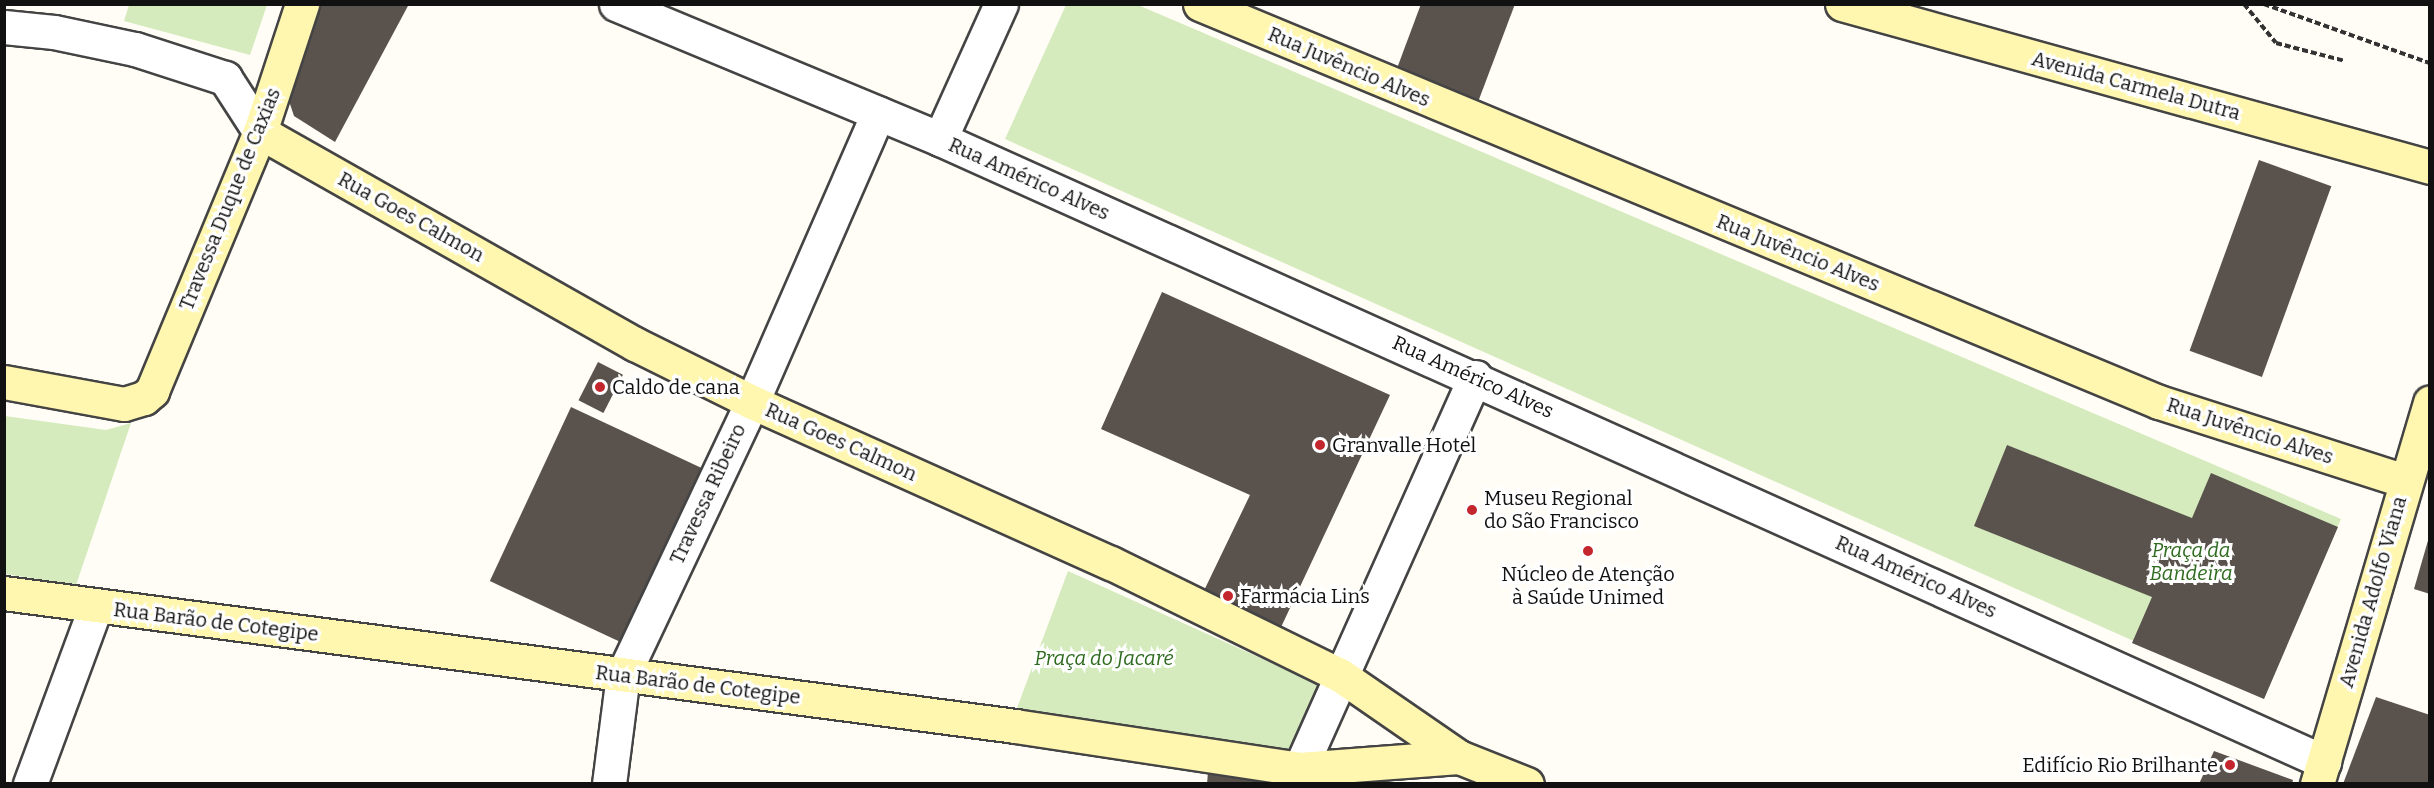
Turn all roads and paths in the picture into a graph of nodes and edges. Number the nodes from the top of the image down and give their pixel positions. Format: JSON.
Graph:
{"nodes":[{"id":1,"x":302,"y":4,"type":"edge"},
{"id":2,"x":616,"y":4,"type":"edge"},
{"id":3,"x":1001,"y":4,"type":"edge"},
{"id":4,"x":1200,"y":4,"type":"edge"},
{"id":5,"x":1842,"y":4,"type":"edge"},
{"id":6,"x":2244,"y":4,"type":"edge"},
{"id":7,"x":2264,"y":4,"type":"edge"},
{"id":8,"x":4,"y":27,"type":"edge"},
{"id":9,"x":2345,"y":61,"type":"dead end"},
{"id":10,"x":2430,"y":63,"type":"edge"},
{"id":11,"x":878,"y":113,"type":"junction"},
{"id":12,"x":260,"y":132,"type":"junction"},
{"id":13,"x":940,"y":139,"type":"junction"},
{"id":14,"x":2430,"y":167,"type":"edge"},
{"id":15,"x":1474,"y":377,"type":"junction"},
{"id":16,"x":4,"y":382,"type":"edge"},
{"id":17,"x":752,"y":402,"type":"junction"},
{"id":18,"x":2430,"y":402,"type":"edge"},
{"id":19,"x":2415,"y":468,"type":"edge"},
{"id":20,"x":4,"y":593,"type":"edge"},
{"id":21,"x":96,"y":606,"type":"junction"},
{"id":22,"x":623,"y":675,"type":"junction"},
{"id":23,"x":1340,"y":675,"type":"junction"},
{"id":24,"x":1459,"y":757,"type":"junction"},
{"id":25,"x":1296,"y":776,"type":"edge"},
{"id":26,"x":2319,"y":778,"type":"edge"},
{"id":27,"x":30,"y":783,"type":"edge"},
{"id":28,"x":609,"y":783,"type":"edge"},
{"id":29,"x":1527,"y":783,"type":"edge"}],
"edges":[{"from":1,"to":12,"type":"street","name":"Travessa Duque de Caxias"},
{"from":2,"to":11,"type":"street","name":"Rua Américo Alves"},
{"from":3,"to":13,"type":"street"},
{"from":4,"to":19,"type":"street","name":"Rua Juvêncio Alves"},
{"from":5,"to":14,"type":"street","name":"Avenida Carmela Dutra"},
{"from":6,"to":9,"type":"path"},
{"from":7,"to":10,"type":"path"},
{"from":8,"to":12,"type":"street"},
{"from":11,"to":13,"type":"street","name":"Rua Américo Alves"},
{"from":11,"to":17,"type":"street","name":"Travessa Ribeiro"},
{"from":12,"to":16,"type":"street","name":"Travessa Duque de Caxias"},
{"from":12,"to":17,"type":"street","name":"Rua Goes Calmon"},
{"from":13,"to":15,"type":"street","name":"Rua Américo Alves"},
{"from":15,"to":23,"type":"street"},
{"from":15,"to":26,"type":"street","name":"Rua Américo Alves"},
{"from":17,"to":22,"type":"street","name":"Travessa Ribeiro"},
{"from":17,"to":23,"type":"street","name":"Rua Goes Calmon"},
{"from":18,"to":19,"type":"street","name":"Avenida Adolfo Viana"},
{"from":19,"to":26,"type":"street","name":"Avenida Adolfo Viana"},
{"from":20,"to":21,"type":"street","name":"Rua Barão de Cotegipe"},
{"from":21,"to":22,"type":"street","name":"Rua Barão de Cotegipe"},
{"from":21,"to":27,"type":"street"},
{"from":22,"to":25,"type":"street","name":"Rua Barão de Cotegipe"},
{"from":22,"to":28,"type":"street","name":"Travessa Ribeiro"},
{"from":23,"to":24,"type":"street","name":"Rua Goes Calmon"},
{"from":23,"to":25,"type":"street"},
{"from":24,"to":25,"type":"street","name":"Rua Barão de Cotegipe"},
{"from":24,"to":29,"type":"street"}]}
